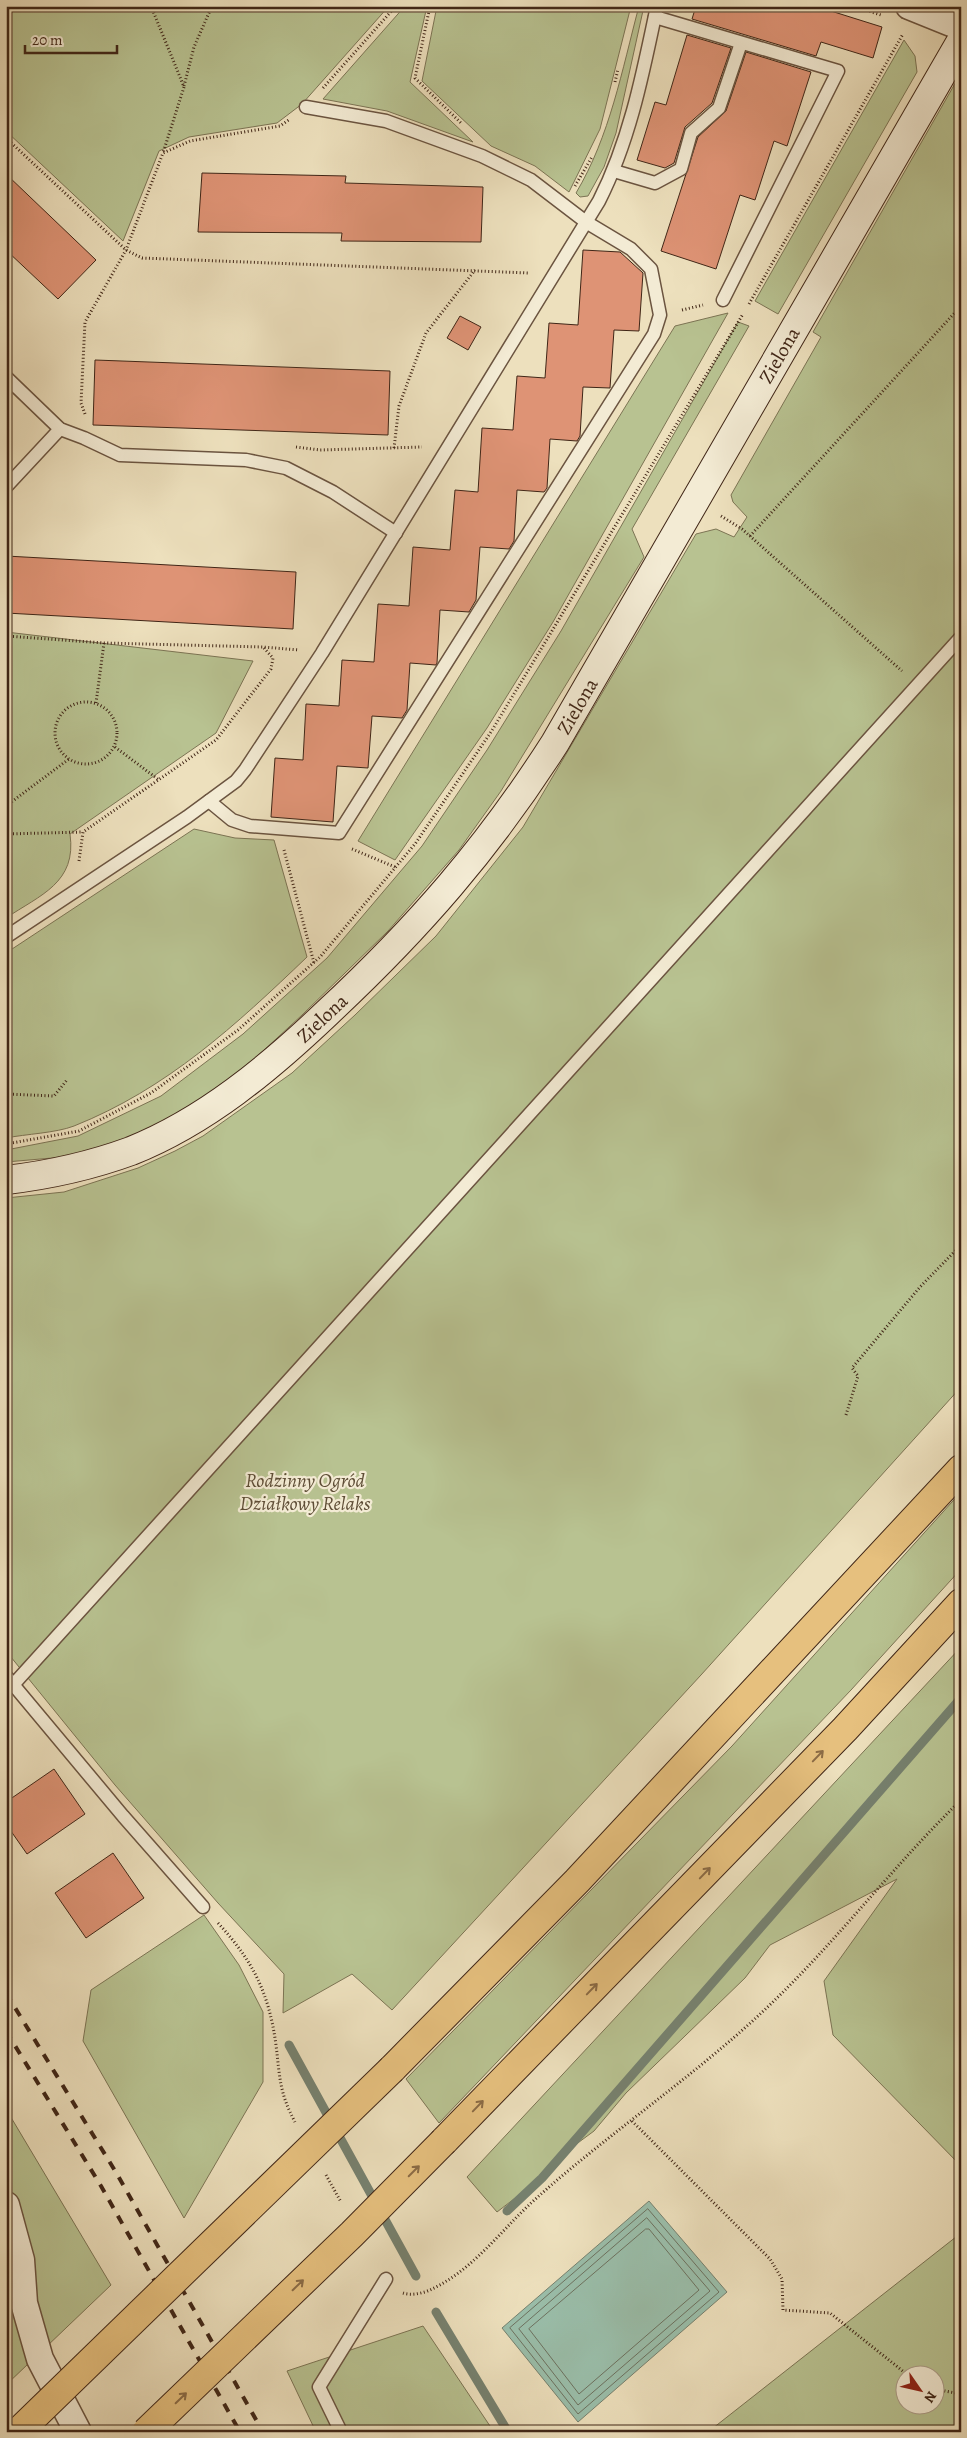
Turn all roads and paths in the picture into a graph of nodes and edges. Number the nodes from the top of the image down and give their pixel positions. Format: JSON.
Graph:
{"nodes":[{"id":1,"x":151,"y":6,"type":"edge"},
{"id":2,"x":212,"y":6,"type":"edge"},
{"id":3,"x":396,"y":6,"type":"edge"},
{"id":4,"x":430,"y":6,"type":"edge"},
{"id":5,"x":656,"y":11,"type":"edge"},
{"id":6,"x":907,"y":19,"type":"edge"},
{"id":7,"x":961,"y":27,"type":"edge"},
{"id":8,"x":961,"y":41,"type":"edge"},
{"id":9,"x":741,"y":43,"type":"junction"},
{"id":10,"x":619,"y":66,"type":"dead end"},
{"id":11,"x":614,"y":84,"type":"dead end"},
{"id":12,"x":184,"y":87,"type":"junction"},
{"id":13,"x":306,"y":107,"type":"junction"},
{"id":14,"x":467,"y":129,"type":"dead end"},
{"id":15,"x":6,"y":138,"type":"edge"},
{"id":16,"x":595,"y":149,"type":"dead end"},
{"id":17,"x":163,"y":153,"type":"junction"},
{"id":18,"x":614,"y":171,"type":"junction"},
{"id":19,"x":563,"y":206,"type":"junction"},
{"id":20,"x":586,"y":222,"type":"junction"},
{"id":21,"x":126,"y":250,"type":"junction"},
{"id":22,"x":476,"y":270,"type":"junction"},
{"id":23,"x":552,"y":275,"type":"junction"},
{"id":24,"x":723,"y":300,"type":"joint"},
{"id":25,"x":961,"y":306,"type":"edge"},
{"id":26,"x":660,"y":315,"type":"junction"},
{"id":27,"x":6,"y":377,"type":"edge"},
{"id":28,"x":87,"y":418,"type":"dead end"},
{"id":29,"x":60,"y":429,"type":"junction"},
{"id":30,"x":286,"y":446,"type":"dead end"},
{"id":31,"x":447,"y":446,"type":"junction"},
{"id":32,"x":394,"y":448,"type":"junction"},
{"id":33,"x":6,"y":487,"type":"edge"},
{"id":34,"x":742,"y":529,"type":"dead end"},
{"id":35,"x":396,"y":533,"type":"junction"},
{"id":36,"x":750,"y":536,"type":"junction"},
{"id":37,"x":6,"y":636,"type":"edge"},
{"id":38,"x":961,"y":637,"type":"edge"},
{"id":39,"x":104,"y":643,"type":"junction"},
{"id":40,"x":263,"y":647,"type":"junction"},
{"id":41,"x":322,"y":653,"type":"junction"},
{"id":42,"x":917,"y":684,"type":"junction"},
{"id":43,"x":96,"y":703,"type":"junction"},
{"id":44,"x":115,"y":747,"type":"junction"},
{"id":45,"x":70,"y":759,"type":"junction"},
{"id":46,"x":160,"y":780,"type":"junction"},
{"id":47,"x":6,"y":797,"type":"edge"},
{"id":48,"x":209,"y":801,"type":"junction"},
{"id":49,"x":8,"y":805,"type":"edge"},
{"id":50,"x":279,"y":828,"type":"junction"},
{"id":51,"x":83,"y":832,"type":"junction"},
{"id":52,"x":339,"y":833,"type":"junction"},
{"id":53,"x":6,"y":834,"type":"edge"},
{"id":54,"x":78,"y":866,"type":"dead end"},
{"id":55,"x":396,"y":868,"type":"junction"},
{"id":56,"x":6,"y":936,"type":"edge"},
{"id":57,"x":314,"y":963,"type":"junction"},
{"id":58,"x":68,"y":1080,"type":"dead end"},
{"id":59,"x":6,"y":1094,"type":"edge"},
{"id":60,"x":6,"y":1144,"type":"edge"},
{"id":61,"x":6,"y":1180,"type":"edge"},
{"id":62,"x":961,"y":1245,"type":"edge"},
{"id":63,"x":846,"y":1415,"type":"dead end"},
{"id":64,"x":961,"y":1469,"type":"edge"},
{"id":65,"x":961,"y":1603,"type":"edge"},
{"id":66,"x":9,"y":1681,"type":"edge"},
{"id":67,"x":961,"y":1800,"type":"edge"},
{"id":68,"x":203,"y":1907,"type":"dead end"},
{"id":69,"x":632,"y":2121,"type":"junction"},
{"id":70,"x":6,"y":2205,"type":"edge"},
{"id":71,"x":467,"y":2265,"type":"dead end"},
{"id":72,"x":386,"y":2279,"type":"dead end"},
{"id":73,"x":896,"y":2366,"type":"edge"},
{"id":74,"x":944,"y":2390,"type":"edge"},
{"id":75,"x":961,"y":2394,"type":"edge"},
{"id":76,"x":18,"y":2432,"type":"edge"},
{"id":77,"x":78,"y":2432,"type":"edge"},
{"id":78,"x":146,"y":2432,"type":"edge"},
{"id":79,"x":342,"y":2432,"type":"edge"}],
"edges":[{"from":1,"to":12,"type":"path"},
{"from":2,"to":12,"type":"path"},
{"from":3,"to":13,"type":"path"},
{"from":4,"to":14,"type":"path"},
{"from":5,"to":9,"type":"lane"},
{"from":5,"to":18,"type":"lane"},
{"from":6,"to":7,"type":"street"},
{"from":6,"to":55,"type":"path"},
{"from":8,"to":61,"type":"main road","name":"Zielona"},
{"from":9,"to":18,"type":"lane"},
{"from":9,"to":24,"type":"lane"},
{"from":10,"to":11,"type":"path"},
{"from":12,"to":17,"type":"path"},
{"from":13,"to":17,"type":"path"},
{"from":13,"to":19,"type":"lane"},
{"from":15,"to":21,"type":"path"},
{"from":16,"to":19,"type":"path"},
{"from":17,"to":21,"type":"path"},
{"from":18,"to":20,"type":"lane"},
{"from":19,"to":20,"type":"lane"},
{"from":20,"to":23,"type":"lane"},
{"from":20,"to":26,"type":"lane"},
{"from":21,"to":22,"type":"path"},
{"from":21,"to":28,"type":"path"},
{"from":22,"to":23,"type":"path"},
{"from":22,"to":32,"type":"path"},
{"from":23,"to":31,"type":"lane"},
{"from":24,"to":26,"type":"path"},
{"from":25,"to":36,"type":"path"},
{"from":26,"to":52,"type":"lane"},
{"from":27,"to":29,"type":"lane"},
{"from":29,"to":33,"type":"lane"},
{"from":29,"to":35,"type":"lane"},
{"from":30,"to":32,"type":"path"},
{"from":31,"to":32,"type":"path"},
{"from":31,"to":35,"type":"lane"},
{"from":34,"to":36,"type":"path"},
{"from":35,"to":41,"type":"lane"},
{"from":36,"to":42,"type":"path"},
{"from":37,"to":39,"type":"path"},
{"from":38,"to":42,"type":"lane"},
{"from":39,"to":40,"type":"path"},
{"from":39,"to":43,"type":"path"},
{"from":40,"to":41,"type":"path"},
{"from":40,"to":46,"type":"path"},
{"from":41,"to":48,"type":"lane"},
{"from":42,"to":66,"type":"lane"},
{"from":43,"to":44,"type":"path"},
{"from":43,"to":45,"type":"path"},
{"from":44,"to":45,"type":"path"},
{"from":44,"to":46,"type":"path"},
{"from":45,"to":49,"type":"path"},
{"from":46,"to":51,"type":"path"},
{"from":47,"to":49,"type":"path"},
{"from":48,"to":50,"type":"lane"},
{"from":48,"to":56,"type":"lane"},
{"from":50,"to":52,"type":"lane"},
{"from":50,"to":57,"type":"path"},
{"from":51,"to":53,"type":"path"},
{"from":51,"to":54,"type":"path"},
{"from":52,"to":55,"type":"path"},
{"from":55,"to":57,"type":"path"},
{"from":57,"to":60,"type":"path"},
{"from":58,"to":59,"type":"path"},
{"from":62,"to":63,"type":"path"},
{"from":64,"to":76,"type":"highway","bridge":true},
{"from":78,"to":65,"type":"highway","one_way":true,"bridge":true},
{"from":66,"to":68,"type":"lane"},
{"from":67,"to":69,"type":"path"},
{"from":69,"to":71,"type":"path"},
{"from":69,"to":73,"type":"path"},
{"from":70,"to":77,"type":"street"},
{"from":72,"to":79,"type":"lane"},
{"from":74,"to":75,"type":"path"}]}
